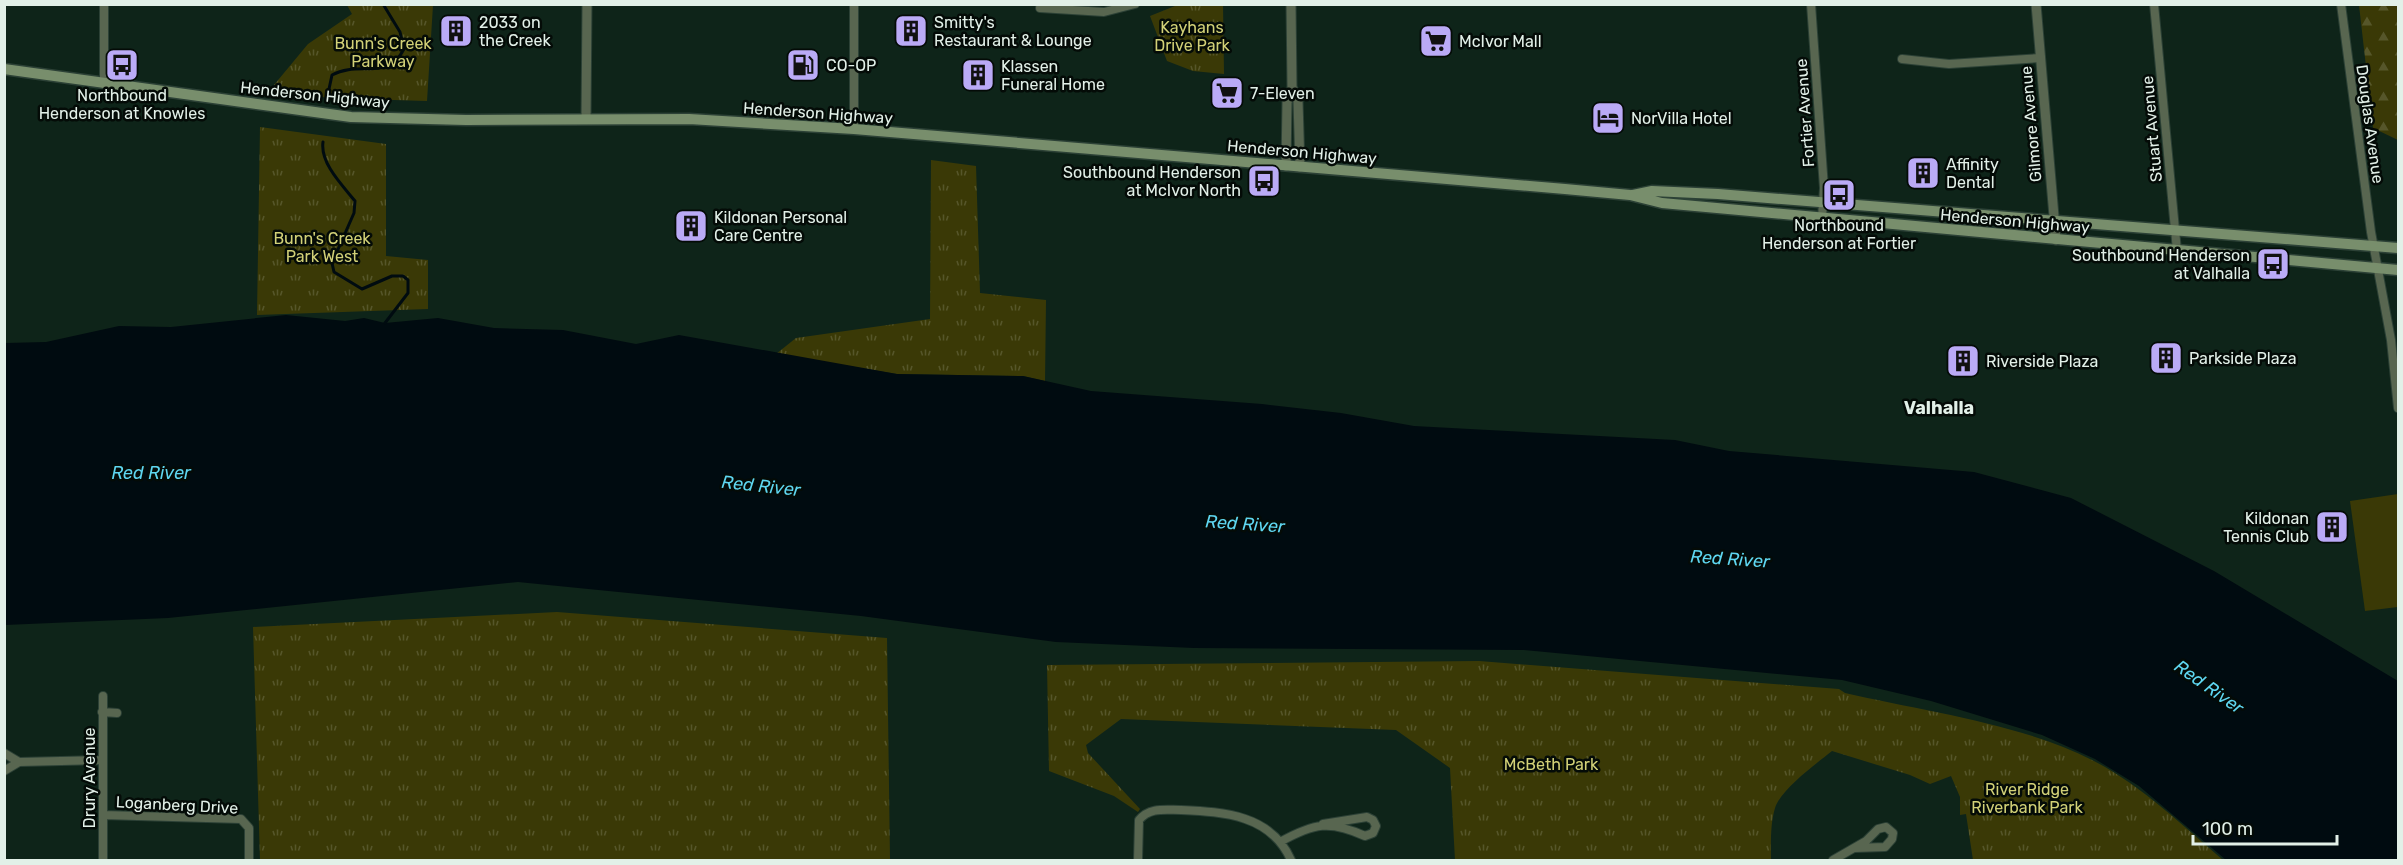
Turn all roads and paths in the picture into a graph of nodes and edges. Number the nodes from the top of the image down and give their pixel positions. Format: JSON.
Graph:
{"nodes":[{"id":1,"x":104,"y":4,"type":"edge"},
{"id":2,"x":587,"y":4,"type":"edge"},
{"id":3,"x":854,"y":4,"type":"edge"},
{"id":4,"x":1135,"y":4,"type":"edge"},
{"id":5,"x":1290,"y":4,"type":"edge"},
{"id":6,"x":1812,"y":4,"type":"edge"},
{"id":7,"x":2036,"y":4,"type":"edge"},
{"id":8,"x":2154,"y":4,"type":"edge"},
{"id":9,"x":2341,"y":4,"type":"edge"},
{"id":10,"x":1040,"y":8,"type":"dead end"},
{"id":11,"x":2041,"y":58,"type":"junction"},
{"id":12,"x":1902,"y":59,"type":"dead end"},
{"id":13,"x":4,"y":69,"type":"edge"},
{"id":14,"x":104,"y":84,"type":"junction"},
{"id":15,"x":1292,"y":91,"type":"junction"},
{"id":16,"x":586,"y":119,"type":"junction"},
{"id":17,"x":854,"y":129,"type":"junction"},
{"id":18,"x":1286,"y":166,"type":"junction"},
{"id":19,"x":1300,"y":167,"type":"junction"},
{"id":20,"x":1630,"y":195,"type":"junction"},
{"id":21,"x":1824,"y":202,"type":"junction"},
{"id":22,"x":1822,"y":218,"type":"junction"},
{"id":23,"x":2054,"y":222,"type":"junction"},
{"id":24,"x":2175,"y":232,"type":"junction"},
{"id":25,"x":2056,"y":240,"type":"junction"},
{"id":26,"x":2374,"y":246,"type":"junction"},
{"id":27,"x":2398,"y":248,"type":"edge"},
{"id":28,"x":2177,"y":251,"type":"junction"},
{"id":29,"x":2380,"y":269,"type":"junction"},
{"id":30,"x":2398,"y":270,"type":"edge"},
{"id":31,"x":2398,"y":408,"type":"edge"},
{"id":32,"x":103,"y":696,"type":"dead end"},
{"id":33,"x":102,"y":712,"type":"junction"},
{"id":34,"x":117,"y":713,"type":"dead end"},
{"id":35,"x":4,"y":753,"type":"edge"},
{"id":36,"x":103,"y":760,"type":"junction"},
{"id":37,"x":19,"y":762,"type":"junction"},
{"id":38,"x":4,"y":771,"type":"edge"},
{"id":39,"x":103,"y":815,"type":"junction"},
{"id":40,"x":1323,"y":824,"type":"junction"},
{"id":41,"x":1280,"y":842,"type":"junction"},
{"id":42,"x":1855,"y":848,"type":"junction"},
{"id":43,"x":103,"y":861,"type":"edge"},
{"id":44,"x":249,"y":861,"type":"edge"},
{"id":45,"x":1138,"y":861,"type":"edge"},
{"id":46,"x":1291,"y":861,"type":"edge"},
{"id":47,"x":1833,"y":861,"type":"edge"}],
"edges":[{"from":1,"to":14,"type":"street"},
{"from":2,"to":16,"type":"street"},
{"from":3,"to":17,"type":"street"},
{"from":4,"to":10,"type":"street"},
{"from":5,"to":15,"type":"street"},
{"from":6,"to":21,"type":"street","name":"Fortier Avenue"},
{"from":7,"to":11,"type":"street","name":"Gilmore Avenue"},
{"from":8,"to":24,"type":"street","name":"Stuart Avenue"},
{"from":9,"to":26,"type":"street","name":"Douglas Avenue"},
{"from":11,"to":12,"type":"street"},
{"from":11,"to":23,"type":"street","name":"Gilmore Avenue"},
{"from":13,"to":14,"type":"main road","name":"Henderson Highway"},
{"from":14,"to":16,"type":"main road","name":"Henderson Highway"},
{"from":15,"to":18,"type":"street"},
{"from":15,"to":19,"type":"street"},
{"from":16,"to":17,"type":"main road","name":"Henderson Highway"},
{"from":17,"to":18,"type":"main road","name":"Henderson Highway"},
{"from":18,"to":19,"type":"main road","name":"Henderson Highway"},
{"from":19,"to":20,"type":"main road","name":"Henderson Highway"},
{"from":20,"to":21,"type":"main road","name":"Henderson Highway"},
{"from":20,"to":22,"type":"main road","name":"Henderson Highway"},
{"from":21,"to":22,"type":"street","name":"Fortier Avenue"},
{"from":21,"to":23,"type":"main road","name":"Henderson Highway"},
{"from":22,"to":25,"type":"main road","name":"Henderson Highway"},
{"from":23,"to":24,"type":"main road","name":"Henderson Highway"},
{"from":23,"to":25,"type":"street","name":"Gilmore Avenue"},
{"from":24,"to":26,"type":"main road","name":"Henderson Highway"},
{"from":24,"to":28,"type":"street","name":"Stuart Avenue"},
{"from":25,"to":28,"type":"main road","name":"Henderson Highway"},
{"from":26,"to":27,"type":"main road","name":"Henderson Highway"},
{"from":26,"to":29,"type":"street","name":"Douglas Avenue"},
{"from":28,"to":29,"type":"main road","name":"Henderson Highway"},
{"from":29,"to":30,"type":"main road","name":"Henderson Highway"},
{"from":29,"to":31,"type":"street","name":"Douglas Avenue"},
{"from":32,"to":33,"type":"street","name":"Drury Avenue"},
{"from":33,"to":34,"type":"street"},
{"from":33,"to":36,"type":"street","name":"Drury Avenue"},
{"from":35,"to":37,"type":"street"},
{"from":36,"to":37,"type":"street"},
{"from":36,"to":39,"type":"street","name":"Drury Avenue"},
{"from":37,"to":38,"type":"street"},
{"from":39,"to":43,"type":"street","name":"Drury Avenue"},
{"from":39,"to":44,"type":"street","name":"Loganberg Drive"},
{"from":40,"to":40,"type":"street"},
{"from":40,"to":41,"type":"street"},
{"from":41,"to":45,"type":"street"},
{"from":41,"to":46,"type":"street"},
{"from":42,"to":42,"type":"street"},
{"from":42,"to":47,"type":"street"}]}
